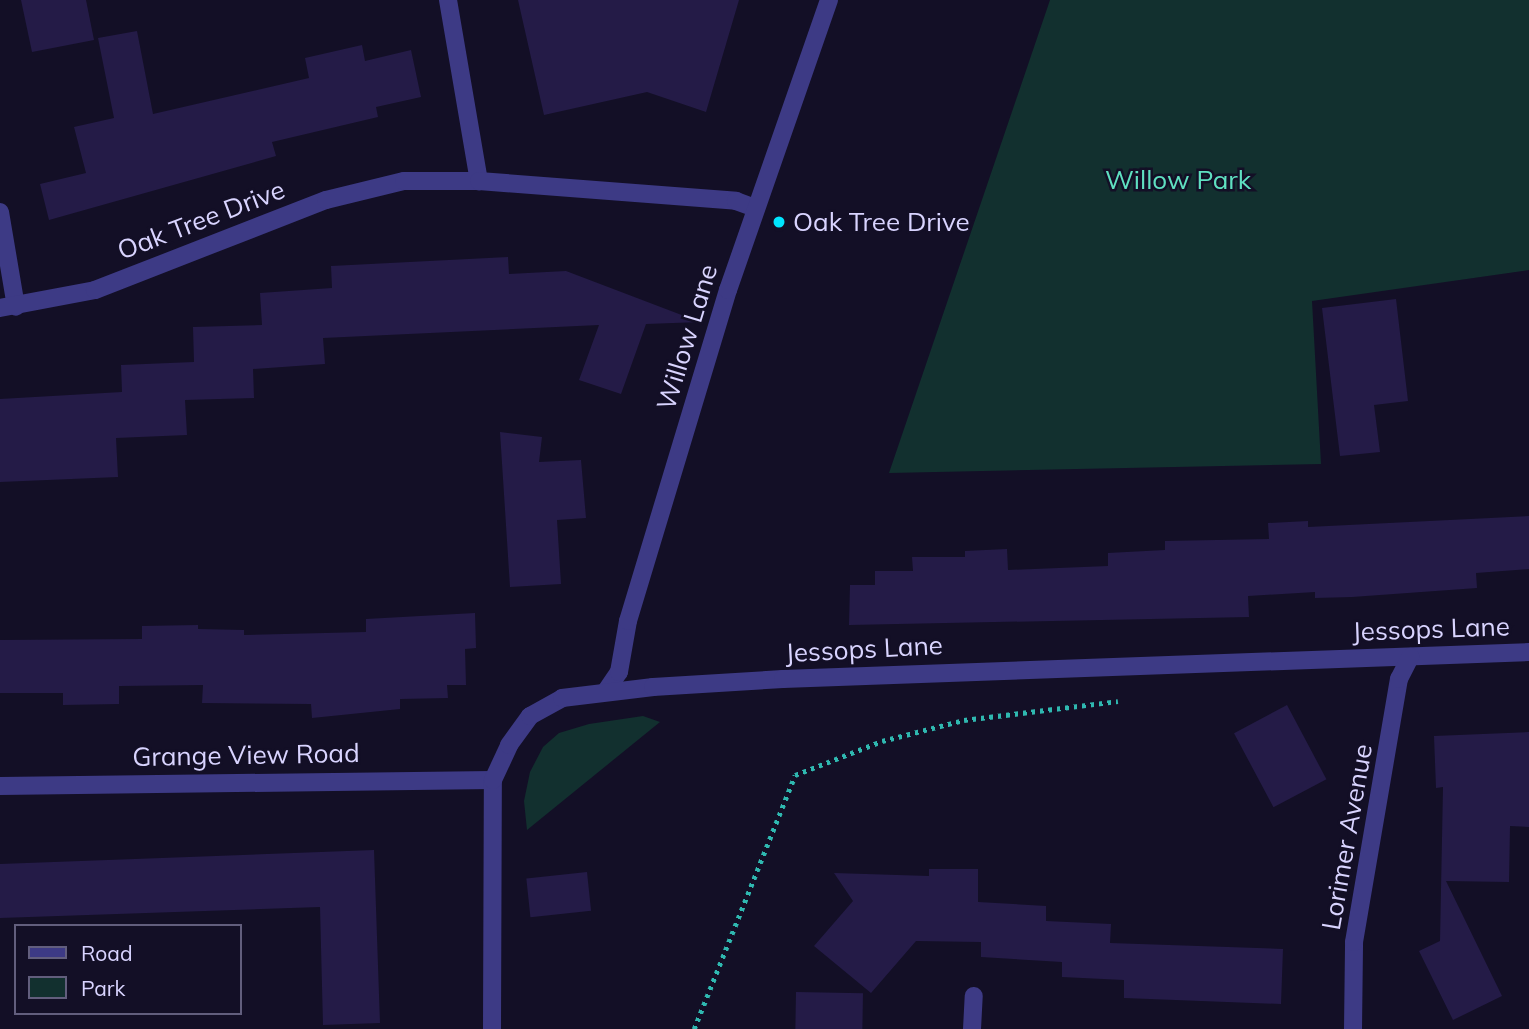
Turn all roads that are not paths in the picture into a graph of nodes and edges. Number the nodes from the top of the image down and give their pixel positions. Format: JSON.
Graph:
{"nodes":[{"id":1,"x":448,"y":0,"type":"edge"},
{"id":2,"x":829,"y":0,"type":"edge"},
{"id":3,"x":479,"y":181,"type":"junction"},
{"id":4,"x":755,"y":208,"type":"junction"},
{"id":5,"x":0,"y":212,"type":"edge"},
{"id":6,"x":8,"y":307,"type":"edge"},
{"id":7,"x":1529,"y":652,"type":"edge"},
{"id":8,"x":1410,"y":657,"type":"junction"},
{"id":9,"x":606,"y":691,"type":"junction"},
{"id":10,"x":493,"y":780,"type":"junction"},
{"id":11,"x":0,"y":786,"type":"edge"},
{"id":12,"x":974,"y":996,"type":"dead end"},
{"id":13,"x":492,"y":1029,"type":"edge"},
{"id":14,"x":972,"y":1029,"type":"edge"},
{"id":15,"x":1353,"y":1029,"type":"edge"}],
"edges":[{"from":1,"to":3,"type":"street"},
{"from":2,"to":4,"type":"street","name":"Willow Lane"},
{"from":3,"to":4,"type":"street","name":"Oak Tree Drive"},
{"from":3,"to":6,"type":"street","name":"Oak Tree Drive"},
{"from":4,"to":9,"type":"street","name":"Willow Lane"},
{"from":5,"to":6,"type":"street"},
{"from":7,"to":8,"type":"street","name":"Jessops Lane"},
{"from":8,"to":9,"type":"street","name":"Jessops Lane"},
{"from":8,"to":15,"type":"street","name":"Lorimer Avenue"},
{"from":9,"to":10,"type":"street","name":"Jessops Lane"},
{"from":10,"to":11,"type":"street","name":"Grange View Road"},
{"from":10,"to":13,"type":"street","name":"Jessops Lane"},
{"from":12,"to":14,"type":"street"}]}
